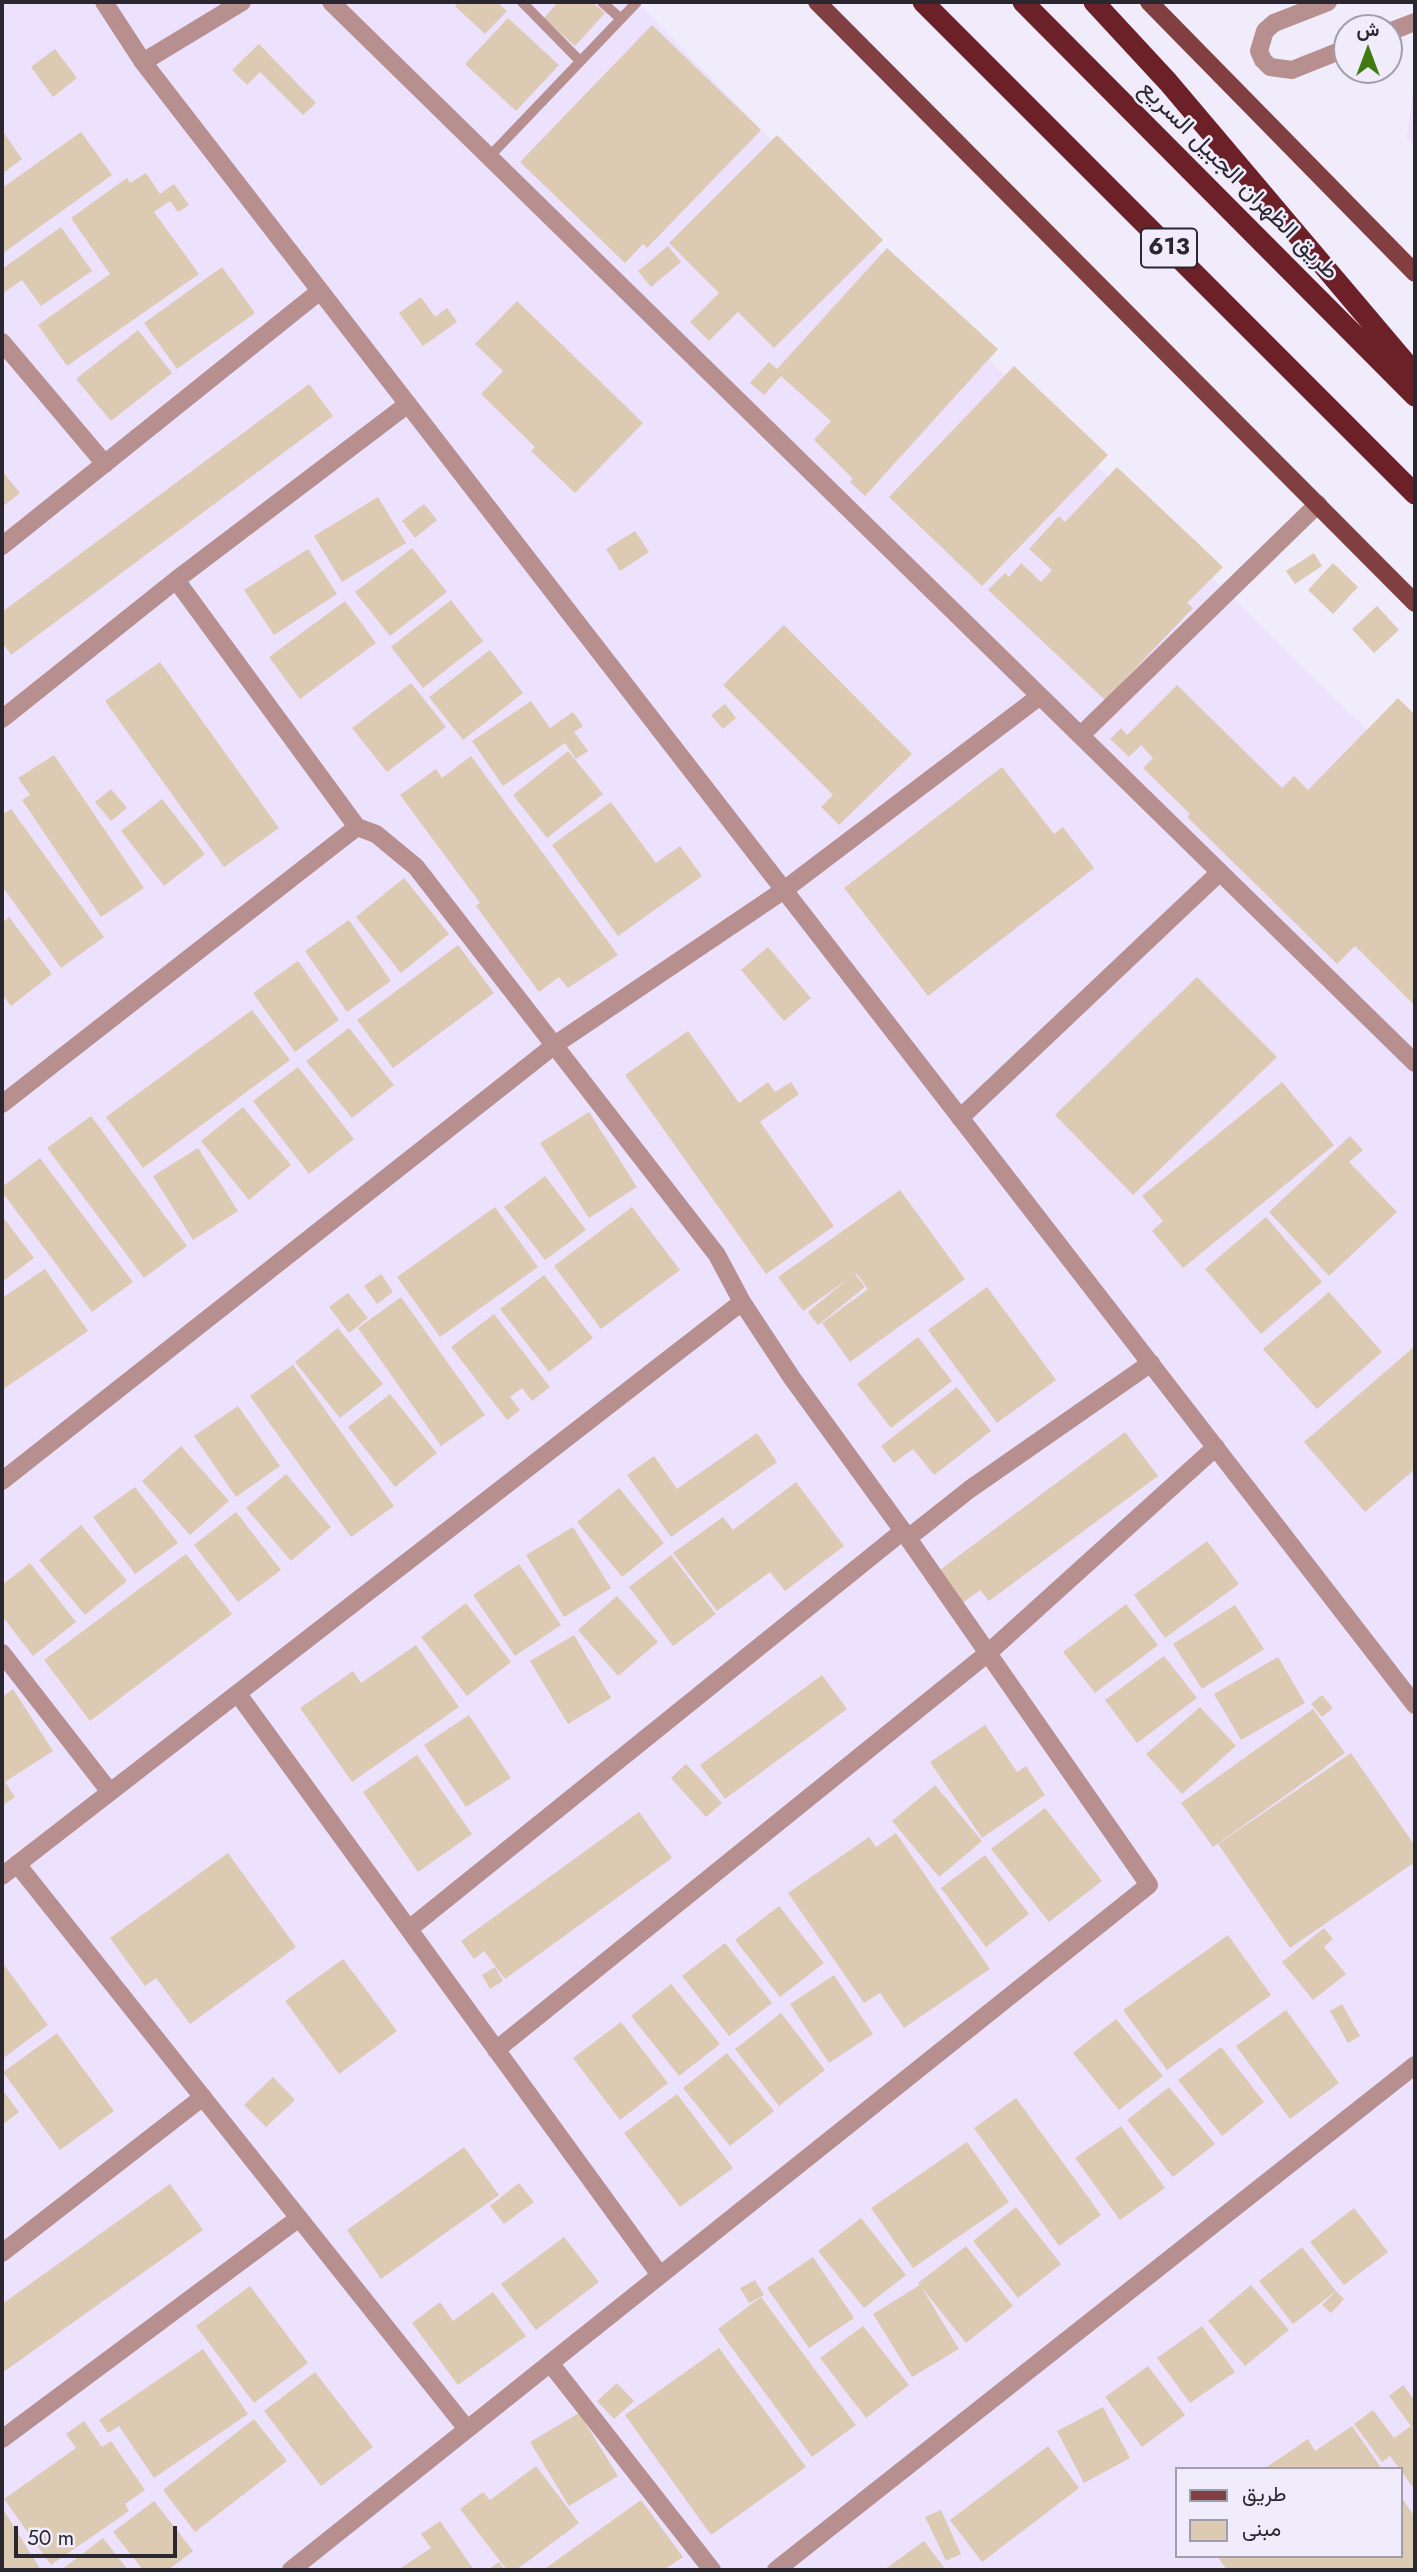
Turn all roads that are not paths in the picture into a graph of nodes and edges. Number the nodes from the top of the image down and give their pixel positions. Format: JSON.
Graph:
{"nodes":[{"id":1,"x":104,"y":2,"type":"edge"},
{"id":2,"x":242,"y":2,"type":"edge"},
{"id":3,"x":331,"y":2,"type":"edge"},
{"id":4,"x":522,"y":2,"type":"edge"},
{"id":5,"x":602,"y":2,"type":"edge"},
{"id":6,"x":637,"y":2,"type":"edge"},
{"id":7,"x":817,"y":2,"type":"edge"},
{"id":8,"x":923,"y":2,"type":"edge"},
{"id":9,"x":1023,"y":2,"type":"edge"},
{"id":10,"x":1094,"y":2,"type":"edge"},
{"id":11,"x":1149,"y":2,"type":"edge"},
{"id":12,"x":1328,"y":2,"type":"edge"},
{"id":13,"x":621,"y":19,"type":"junction"},
{"id":14,"x":1333,"y":53,"type":"edge"},
{"id":15,"x":580,"y":61,"type":"junction"},
{"id":16,"x":143,"y":62,"type":"junction"},
{"id":17,"x":489,"y":157,"type":"junction"},
{"id":18,"x":1415,"y":273,"type":"edge"},
{"id":19,"x":312,"y":290,"type":"junction"},
{"id":20,"x":2,"y":342,"type":"edge"},
{"id":21,"x":1415,"y":374,"type":"edge"},
{"id":22,"x":1415,"y":396,"type":"edge"},
{"id":23,"x":408,"y":404,"type":"junction"},
{"id":24,"x":105,"y":464,"type":"junction"},
{"id":25,"x":1415,"y":494,"type":"edge"},
{"id":26,"x":1318,"y":504,"type":"junction"},
{"id":27,"x":2,"y":546,"type":"edge"},
{"id":28,"x":176,"y":580,"type":"junction"},
{"id":29,"x":1415,"y":603,"type":"edge"},
{"id":30,"x":1041,"y":696,"type":"junction"},
{"id":31,"x":2,"y":719,"type":"edge"},
{"id":32,"x":1080,"y":735,"type":"junction"},
{"id":33,"x":356,"y":827,"type":"junction"},
{"id":34,"x":1220,"y":872,"type":"junction"},
{"id":35,"x":784,"y":890,"type":"junction"},
{"id":36,"x":556,"y":1044,"type":"junction"},
{"id":37,"x":1415,"y":1063,"type":"edge"},
{"id":38,"x":2,"y":1104,"type":"edge"},
{"id":39,"x":960,"y":1118,"type":"junction"},
{"id":40,"x":742,"y":1302,"type":"junction"},
{"id":41,"x":1151,"y":1363,"type":"junction"},
{"id":42,"x":1216,"y":1447,"type":"junction"},
{"id":43,"x":2,"y":1481,"type":"edge"},
{"id":44,"x":906,"y":1534,"type":"junction"},
{"id":45,"x":2,"y":1653,"type":"edge"},
{"id":46,"x":988,"y":1653,"type":"junction"},
{"id":47,"x":238,"y":1694,"type":"junction"},
{"id":48,"x":1415,"y":1705,"type":"edge"},
{"id":49,"x":110,"y":1792,"type":"junction"},
{"id":50,"x":17,"y":1864,"type":"junction"},
{"id":51,"x":2,"y":1876,"type":"edge"},
{"id":52,"x":409,"y":1929,"type":"junction"},
{"id":53,"x":496,"y":2050,"type":"junction"},
{"id":54,"x":1415,"y":2065,"type":"edge"},
{"id":55,"x":203,"y":2097,"type":"junction"},
{"id":56,"x":299,"y":2218,"type":"junction"},
{"id":57,"x":2,"y":2253,"type":"edge"},
{"id":58,"x":660,"y":2276,"type":"junction"},
{"id":59,"x":550,"y":2363,"type":"junction"},
{"id":60,"x":467,"y":2429,"type":"junction"},
{"id":61,"x":2,"y":2439,"type":"edge"},
{"id":62,"x":291,"y":2570,"type":"edge"},
{"id":63,"x":712,"y":2570,"type":"edge"},
{"id":64,"x":776,"y":2570,"type":"edge"}],
"edges":[{"from":1,"to":16,"type":"street"},
{"from":2,"to":16,"type":"street"},
{"from":3,"to":17,"type":"street"},
{"from":4,"to":15,"type":"lane"},
{"from":5,"to":13,"type":"lane"},
{"from":6,"to":13,"type":"lane"},
{"from":7,"to":26,"type":"main road"},
{"from":8,"to":25,"type":"highway","number":"613"},
{"from":9,"to":22,"type":"highway","name":"طريق الظهران الجبيل السريع","number":"613"},
{"from":10,"to":21,"type":"highway"},
{"from":11,"to":18,"type":"main road"},
{"from":12,"to":14,"type":"street"},
{"from":13,"to":15,"type":"lane"},
{"from":15,"to":17,"type":"lane"},
{"from":16,"to":19,"type":"street"},
{"from":17,"to":30,"type":"street"},
{"from":19,"to":23,"type":"street"},
{"from":19,"to":24,"type":"street"},
{"from":20,"to":24,"type":"street"},
{"from":23,"to":28,"type":"street"},
{"from":23,"to":35,"type":"street"},
{"from":24,"to":27,"type":"street"},
{"from":26,"to":29,"type":"main road"},
{"from":26,"to":32,"type":"street"},
{"from":28,"to":31,"type":"street"},
{"from":28,"to":33,"type":"street"},
{"from":30,"to":32,"type":"street"},
{"from":30,"to":35,"type":"street"},
{"from":32,"to":34,"type":"street"},
{"from":33,"to":36,"type":"street"},
{"from":33,"to":38,"type":"street"},
{"from":34,"to":37,"type":"street"},
{"from":34,"to":39,"type":"street"},
{"from":35,"to":36,"type":"street"},
{"from":35,"to":39,"type":"street"},
{"from":36,"to":40,"type":"street"},
{"from":36,"to":43,"type":"street"},
{"from":39,"to":41,"type":"street"},
{"from":40,"to":44,"type":"street"},
{"from":40,"to":47,"type":"street"},
{"from":41,"to":42,"type":"street"},
{"from":41,"to":44,"type":"street"},
{"from":42,"to":46,"type":"street"},
{"from":42,"to":48,"type":"street"},
{"from":44,"to":46,"type":"street"},
{"from":44,"to":52,"type":"street"},
{"from":45,"to":49,"type":"street"},
{"from":46,"to":53,"type":"street"},
{"from":46,"to":58,"type":"street"},
{"from":47,"to":49,"type":"street"},
{"from":47,"to":52,"type":"street"},
{"from":49,"to":50,"type":"street"},
{"from":50,"to":51,"type":"street"},
{"from":50,"to":55,"type":"street"},
{"from":52,"to":53,"type":"street"},
{"from":53,"to":58,"type":"street"},
{"from":54,"to":64,"type":"street"},
{"from":55,"to":56,"type":"street"},
{"from":55,"to":57,"type":"street"},
{"from":56,"to":60,"type":"street"},
{"from":56,"to":61,"type":"street"},
{"from":58,"to":59,"type":"street"},
{"from":59,"to":60,"type":"street"},
{"from":59,"to":63,"type":"street"},
{"from":60,"to":62,"type":"street"}]}
